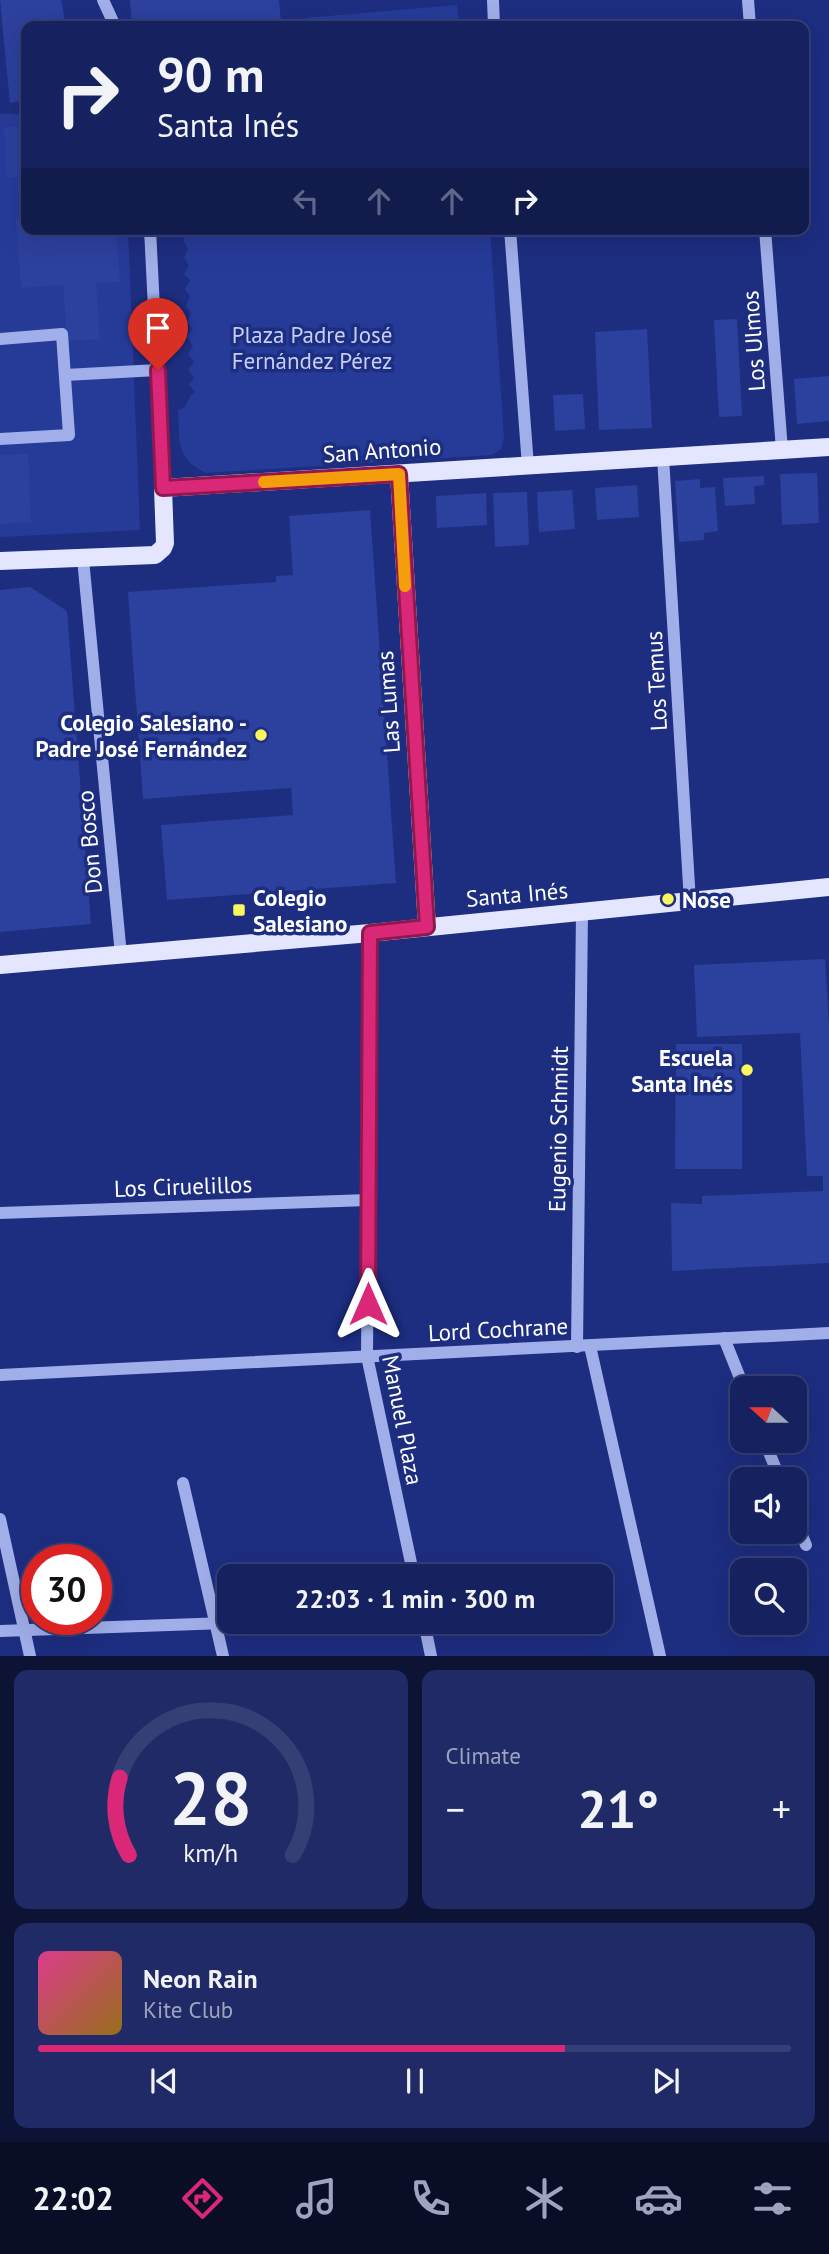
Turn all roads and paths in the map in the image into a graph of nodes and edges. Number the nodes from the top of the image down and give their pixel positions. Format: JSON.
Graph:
{"nodes":[{"id":1,"x":103,"y":0,"type":"edge"},
{"id":2,"x":492,"y":0,"type":"edge"},
{"id":3,"x":748,"y":0,"type":"edge"},
{"id":4,"x":113,"y":21,"type":"edge"},
{"id":5,"x":494,"y":21,"type":"edge"},
{"id":6,"x":750,"y":21,"type":"edge"},
{"id":7,"x":150,"y":235,"type":"edge"},
{"id":8,"x":510,"y":235,"type":"edge"},
{"id":9,"x":765,"y":235,"type":"edge"},
{"id":10,"x":0,"y":339,"type":"edge"},
{"id":11,"x":158,"y":370,"type":"junction"},
{"id":12,"x":65,"y":375,"type":"junction"},
{"id":13,"x":0,"y":439,"type":"edge"},
{"id":14,"x":829,"y":447,"type":"edge"},
{"id":15,"x":782,"y":450,"type":"junction"},
{"id":16,"x":663,"y":457,"type":"junction"},
{"id":17,"x":528,"y":466,"type":"junction"},
{"id":18,"x":399,"y":474,"type":"junction"},
{"id":19,"x":163,"y":488,"type":"junction"},
{"id":20,"x":83,"y":559,"type":"junction"},
{"id":21,"x":0,"y":561,"type":"edge"},
{"id":22,"x":829,"y":887,"type":"edge"},
{"id":23,"x":690,"y":902,"type":"junction"},
{"id":24,"x":582,"y":912,"type":"junction"},
{"id":25,"x":427,"y":927,"type":"junction"},
{"id":26,"x":370,"y":933,"type":"junction"},
{"id":27,"x":121,"y":954,"type":"junction"},
{"id":28,"x":0,"y":965,"type":"edge"},
{"id":29,"x":368,"y":1200,"type":"junction"},
{"id":30,"x":0,"y":1213,"type":"edge"},
{"id":31,"x":829,"y":1333,"type":"edge"},
{"id":32,"x":724,"y":1338,"type":"junction"},
{"id":33,"x":583,"y":1347,"type":"junction"},
{"id":34,"x":367,"y":1356,"type":"junction"},
{"id":35,"x":0,"y":1375,"type":"edge"},
{"id":36,"x":739,"y":1376,"type":"edge"},
{"id":37,"x":183,"y":1483,"type":"dead end"},
{"id":38,"x":0,"y":1519,"type":"edge"},
{"id":39,"x":411,"y":1564,"type":"edge"},
{"id":40,"x":21,"y":1612,"type":"edge"},
{"id":41,"x":214,"y":1623,"type":"junction"},
{"id":42,"x":217,"y":1623,"type":"edge"},
{"id":43,"x":112,"y":1627,"type":"edge"},
{"id":44,"x":21,"y":1630,"type":"edge"},
{"id":45,"x":0,"y":1631,"type":"edge"},
{"id":46,"x":426,"y":1634,"type":"edge"},
{"id":47,"x":26,"y":1635,"type":"edge"},
{"id":48,"x":30,"y":1656,"type":"edge"},
{"id":49,"x":223,"y":1656,"type":"edge"},
{"id":50,"x":431,"y":1656,"type":"edge"},
{"id":51,"x":660,"y":1656,"type":"edge"}],
"edges":[{"from":1,"to":4,"type":"street"},
{"from":2,"to":5,"type":"street"},
{"from":3,"to":6,"type":"street"},
{"from":7,"to":11,"type":"street"},
{"from":8,"to":17,"type":"street"},
{"from":9,"to":15,"type":"street","name":"Los Ulmos"},
{"from":10,"to":12,"type":"street"},
{"from":11,"to":12,"type":"street"},
{"from":11,"to":19,"type":"street"},
{"from":12,"to":13,"type":"street"},
{"from":14,"to":15,"type":"main road","name":"San Antonio"},
{"from":15,"to":16,"type":"main road","name":"San Antonio"},
{"from":16,"to":17,"type":"main road","name":"San Antonio"},
{"from":16,"to":23,"type":"street","name":"Los Temus"},
{"from":17,"to":18,"type":"main road","name":"San Antonio"},
{"from":18,"to":19,"type":"main road","name":"San Antonio"},
{"from":18,"to":25,"type":"main road","name":"Las Lumas"},
{"from":19,"to":20,"type":"main road"},
{"from":20,"to":21,"type":"main road"},
{"from":20,"to":27,"type":"street","name":"Don Bosco"},
{"from":22,"to":23,"type":"main road","name":"Santa Inés"},
{"from":23,"to":24,"type":"main road","name":"Santa Inés"},
{"from":24,"to":25,"type":"main road","name":"Santa Inés"},
{"from":24,"to":33,"type":"street","name":"Eugenio Schmidt"},
{"from":25,"to":26,"type":"main road","name":"Santa Inés"},
{"from":26,"to":27,"type":"main road","name":"Santa Inés"},
{"from":26,"to":29,"type":"street","name":"Manuel Plaza"},
{"from":27,"to":28,"type":"main road","name":"Santa Inés"},
{"from":29,"to":30,"type":"street","name":"Los Ciruelillos"},
{"from":29,"to":34,"type":"street","name":"Manuel Plaza"},
{"from":31,"to":32,"type":"street","name":"Lord Cochrane"},
{"from":32,"to":33,"type":"street","name":"Lord Cochrane"},
{"from":32,"to":36,"type":"street"},
{"from":33,"to":34,"type":"street","name":"Lord Cochrane"},
{"from":33,"to":51,"type":"street","name":"Eugenio Schmidt"},
{"from":34,"to":35,"type":"street","name":"Lord Cochrane"},
{"from":34,"to":39,"type":"street","name":"Manuel Plaza"},
{"from":37,"to":41,"type":"street"},
{"from":38,"to":40,"type":"street"},
{"from":41,"to":42,"type":"street"},
{"from":41,"to":43,"type":"street"},
{"from":41,"to":49,"type":"street"},
{"from":44,"to":45,"type":"street"},
{"from":46,"to":50,"type":"street"},
{"from":47,"to":48,"type":"street"}]}
